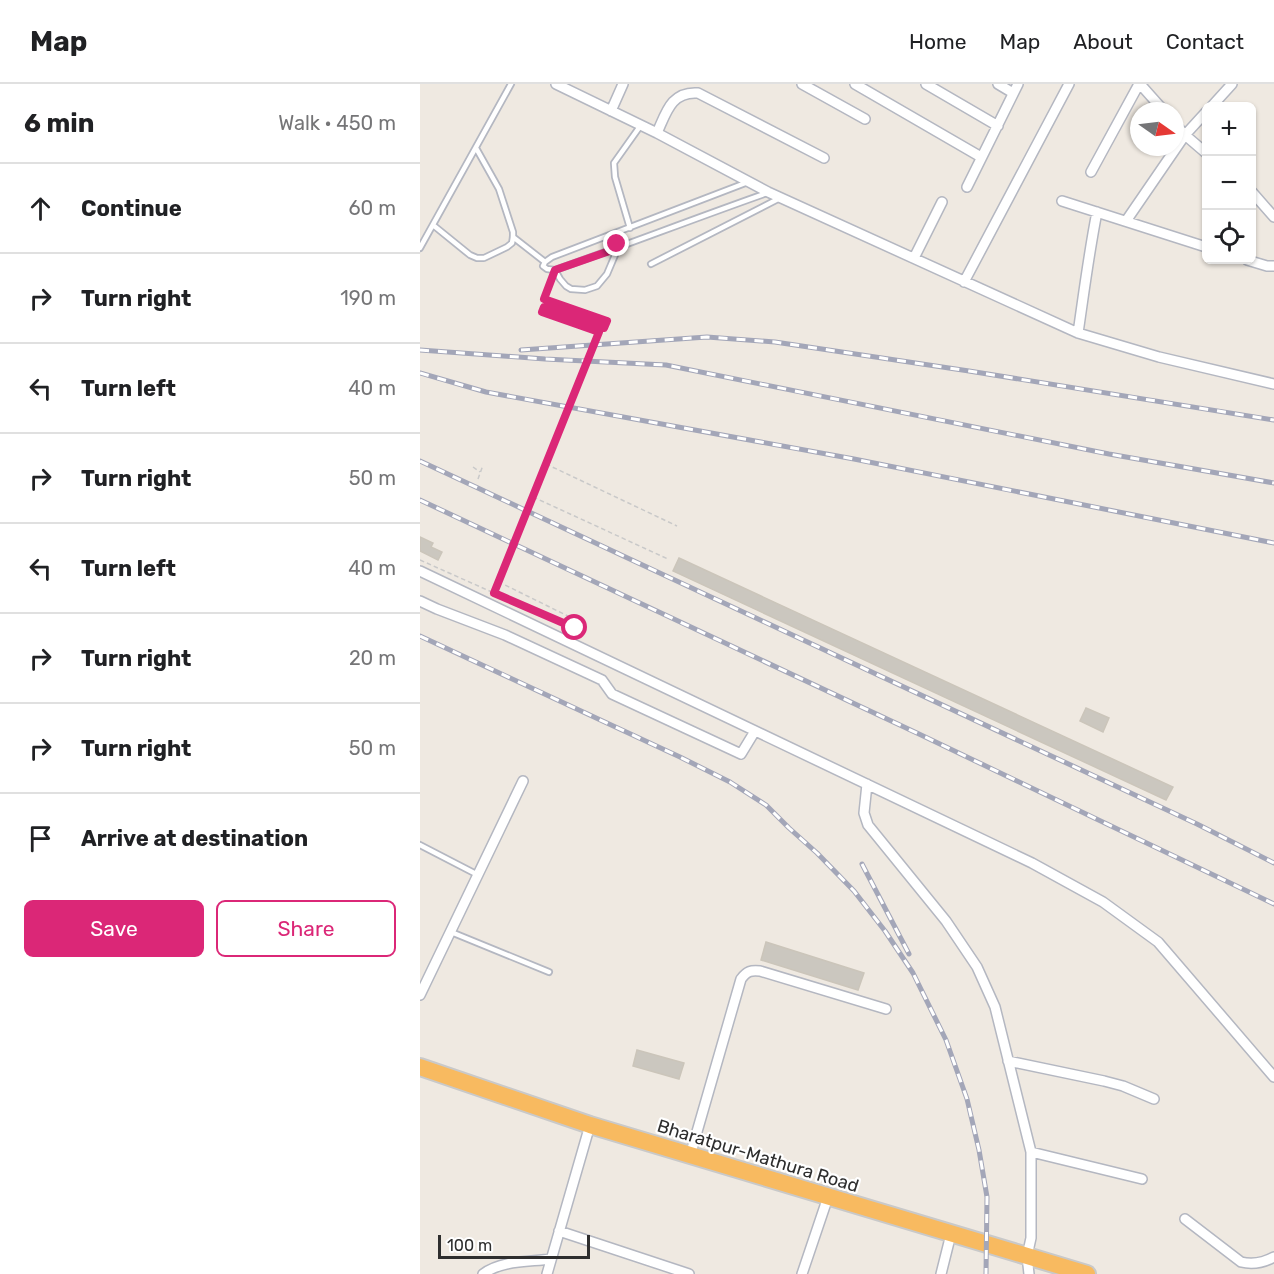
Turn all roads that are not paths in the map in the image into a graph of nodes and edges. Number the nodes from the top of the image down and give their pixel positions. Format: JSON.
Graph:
{"nodes":[{"id":1,"x":511,"y":84,"type":"edge"},
{"id":2,"x":556,"y":84,"type":"edge"},
{"id":3,"x":623,"y":84,"type":"edge"},
{"id":4,"x":802,"y":84,"type":"edge"},
{"id":5,"x":855,"y":84,"type":"edge"},
{"id":6,"x":926,"y":84,"type":"edge"},
{"id":7,"x":998,"y":84,"type":"edge"},
{"id":8,"x":1018,"y":84,"type":"edge"},
{"id":9,"x":1069,"y":84,"type":"edge"},
{"id":10,"x":1140,"y":84,"type":"edge"},
{"id":11,"x":1232,"y":84,"type":"edge"},
{"id":12,"x":1013,"y":93,"type":"junction"},
{"id":13,"x":1156,"y":102,"type":"edge"},
{"id":14,"x":1216,"y":102,"type":"edge"},
{"id":15,"x":611,"y":111,"type":"junction"},
{"id":16,"x":1202,"y":116,"type":"edge"},
{"id":17,"x":865,"y":119,"type":"dead end"},
{"id":18,"x":641,"y":125,"type":"junction"},
{"id":19,"x":998,"y":126,"type":"junction"},
{"id":20,"x":657,"y":133,"type":"junction"},
{"id":21,"x":1185,"y":135,"type":"junction"},
{"id":22,"x":476,"y":148,"type":"junction"},
{"id":23,"x":1202,"y":150,"type":"edge"},
{"id":24,"x":981,"y":157,"type":"junction"},
{"id":25,"x":824,"y":158,"type":"dead end"},
{"id":26,"x":1091,"y":172,"type":"dead end"},
{"id":27,"x":748,"y":182,"type":"junction"},
{"id":28,"x":967,"y":187,"type":"dead end"},
{"id":29,"x":768,"y":192,"type":"junction"},
{"id":30,"x":1256,"y":197,"type":"edge"},
{"id":31,"x":781,"y":198,"type":"junction"},
{"id":32,"x":1062,"y":201,"type":"dead end"},
{"id":33,"x":942,"y":202,"type":"dead end"},
{"id":34,"x":1097,"y":212,"type":"junction"},
{"id":35,"x":1274,"y":217,"type":"edge"},
{"id":36,"x":1125,"y":221,"type":"junction"},
{"id":37,"x":433,"y":225,"type":"junction"},
{"id":38,"x":630,"y":228,"type":"junction"},
{"id":39,"x":614,"y":234,"type":"junction"},
{"id":40,"x":513,"y":237,"type":"junction"},
{"id":41,"x":1202,"y":246,"type":"edge"},
{"id":42,"x":420,"y":248,"type":"edge"},
{"id":43,"x":618,"y":248,"type":"junction"},
{"id":44,"x":914,"y":258,"type":"junction"},
{"id":45,"x":545,"y":262,"type":"junction"},
{"id":46,"x":1256,"y":263,"type":"edge"},
{"id":47,"x":651,"y":264,"type":"dead end"},
{"id":48,"x":1274,"y":266,"type":"edge"},
{"id":49,"x":555,"y":270,"type":"junction"},
{"id":50,"x":964,"y":282,"type":"junction"},
{"id":51,"x":1078,"y":333,"type":"junction"},
{"id":52,"x":1274,"y":384,"type":"edge"},
{"id":53,"x":420,"y":571,"type":"edge"},
{"id":54,"x":420,"y":601,"type":"edge"},
{"id":55,"x":755,"y":731,"type":"junction"},
{"id":56,"x":523,"y":781,"type":"dead end"},
{"id":57,"x":867,"y":784,"type":"junction"},
{"id":58,"x":420,"y":845,"type":"edge"},
{"id":59,"x":478,"y":875,"type":"junction"},
{"id":60,"x":450,"y":932,"type":"junction"},
{"id":61,"x":549,"y":972,"type":"dead end"},
{"id":62,"x":420,"y":995,"type":"edge"},
{"id":63,"x":886,"y":1009,"type":"dead end"},
{"id":64,"x":1008,"y":1061,"type":"junction"},
{"id":65,"x":420,"y":1067,"type":"edge"},
{"id":66,"x":1274,"y":1077,"type":"edge"},
{"id":67,"x":1155,"y":1099,"type":"dead end"},
{"id":68,"x":590,"y":1125,"type":"junction"},
{"id":69,"x":1031,"y":1152,"type":"junction"},
{"id":70,"x":690,"y":1156,"type":"junction"},
{"id":71,"x":1142,"y":1179,"type":"dead end"},
{"id":72,"x":828,"y":1197,"type":"junction"},
{"id":73,"x":1185,"y":1220,"type":"dead end"},
{"id":74,"x":559,"y":1231,"type":"junction"},
{"id":75,"x":951,"y":1234,"type":"junction"},
{"id":76,"x":1027,"y":1256,"type":"junction"},
{"id":77,"x":1274,"y":1257,"type":"edge"},
{"id":78,"x":551,"y":1259,"type":"junction"},
{"id":79,"x":483,"y":1274,"type":"edge"},
{"id":80,"x":547,"y":1274,"type":"edge"},
{"id":81,"x":688,"y":1274,"type":"edge"},
{"id":82,"x":802,"y":1274,"type":"edge"},
{"id":83,"x":941,"y":1274,"type":"edge"},
{"id":84,"x":1029,"y":1274,"type":"edge"},
{"id":85,"x":1087,"y":1274,"type":"edge"}],
"edges":[{"from":1,"to":22,"type":"lane"},
{"from":2,"to":15,"type":"street"},
{"from":3,"to":15,"type":"street"},
{"from":4,"to":17,"type":"street"},
{"from":5,"to":24,"type":"street"},
{"from":6,"to":19,"type":"street"},
{"from":7,"to":12,"type":"street"},
{"from":8,"to":12,"type":"street"},
{"from":9,"to":50,"type":"street"},
{"from":10,"to":13,"type":"street"},
{"from":10,"to":26,"type":"street"},
{"from":11,"to":14,"type":"street"},
{"from":12,"to":19,"type":"street"},
{"from":15,"to":18,"type":"street"},
{"from":16,"to":21,"type":"street"},
{"from":18,"to":20,"type":"street"},
{"from":18,"to":38,"type":"lane"},
{"from":19,"to":24,"type":"street"},
{"from":20,"to":25,"type":"street"},
{"from":20,"to":27,"type":"street"},
{"from":21,"to":23,"type":"street"},
{"from":21,"to":36,"type":"street"},
{"from":22,"to":37,"type":"lane"},
{"from":22,"to":40,"type":"lane"},
{"from":24,"to":28,"type":"street"},
{"from":27,"to":29,"type":"street"},
{"from":27,"to":38,"type":"lane"},
{"from":29,"to":31,"type":"street"},
{"from":29,"to":43,"type":"lane"},
{"from":30,"to":35,"type":"street"},
{"from":31,"to":44,"type":"street"},
{"from":31,"to":47,"type":"lane"},
{"from":32,"to":34,"type":"street"},
{"from":33,"to":44,"type":"street"},
{"from":34,"to":36,"type":"street"},
{"from":34,"to":51,"type":"street"},
{"from":36,"to":41,"type":"street"},
{"from":37,"to":40,"type":"lane"},
{"from":37,"to":42,"type":"lane"},
{"from":38,"to":39,"type":"lane"},
{"from":39,"to":43,"type":"lane"},
{"from":39,"to":45,"type":"lane"},
{"from":40,"to":45,"type":"lane"},
{"from":43,"to":49,"type":"lane"},
{"from":43,"to":49,"type":"lane"},
{"from":44,"to":50,"type":"street"},
{"from":45,"to":49,"type":"lane"},
{"from":46,"to":48,"type":"street"},
{"from":50,"to":51,"type":"street"},
{"from":51,"to":52,"type":"street"},
{"from":53,"to":55,"type":"street"},
{"from":54,"to":55,"type":"street"},
{"from":55,"to":57,"type":"street"},
{"from":56,"to":59,"type":"street"},
{"from":57,"to":64,"type":"street"},
{"from":57,"to":66,"type":"street"},
{"from":58,"to":59,"type":"lane"},
{"from":59,"to":60,"type":"street"},
{"from":60,"to":61,"type":"lane"},
{"from":60,"to":62,"type":"street"},
{"from":63,"to":70,"type":"street"},
{"from":64,"to":67,"type":"street"},
{"from":64,"to":69,"type":"street"},
{"from":65,"to":68,"type":"highway","name":"Bharatpur-Mathura Road"},
{"from":68,"to":70,"type":"highway","name":"Bharatpur-Mathura Road"},
{"from":68,"to":74,"type":"street"},
{"from":69,"to":71,"type":"street"},
{"from":69,"to":76,"type":"street"},
{"from":70,"to":72,"type":"highway","name":"Bharatpur-Mathura Road"},
{"from":72,"to":75,"type":"highway","name":"Bharatpur-Mathura Road"},
{"from":72,"to":82,"type":"street"},
{"from":73,"to":77,"type":"street"},
{"from":74,"to":78,"type":"street"},
{"from":74,"to":81,"type":"street"},
{"from":75,"to":76,"type":"highway","name":"Bharatpur-Mathura Road"},
{"from":75,"to":83,"type":"street"},
{"from":76,"to":84,"type":"street"},
{"from":76,"to":85,"type":"highway","name":"Bharatpur-Mathura Road"},
{"from":78,"to":79,"type":"street"},
{"from":78,"to":80,"type":"street"}]}
